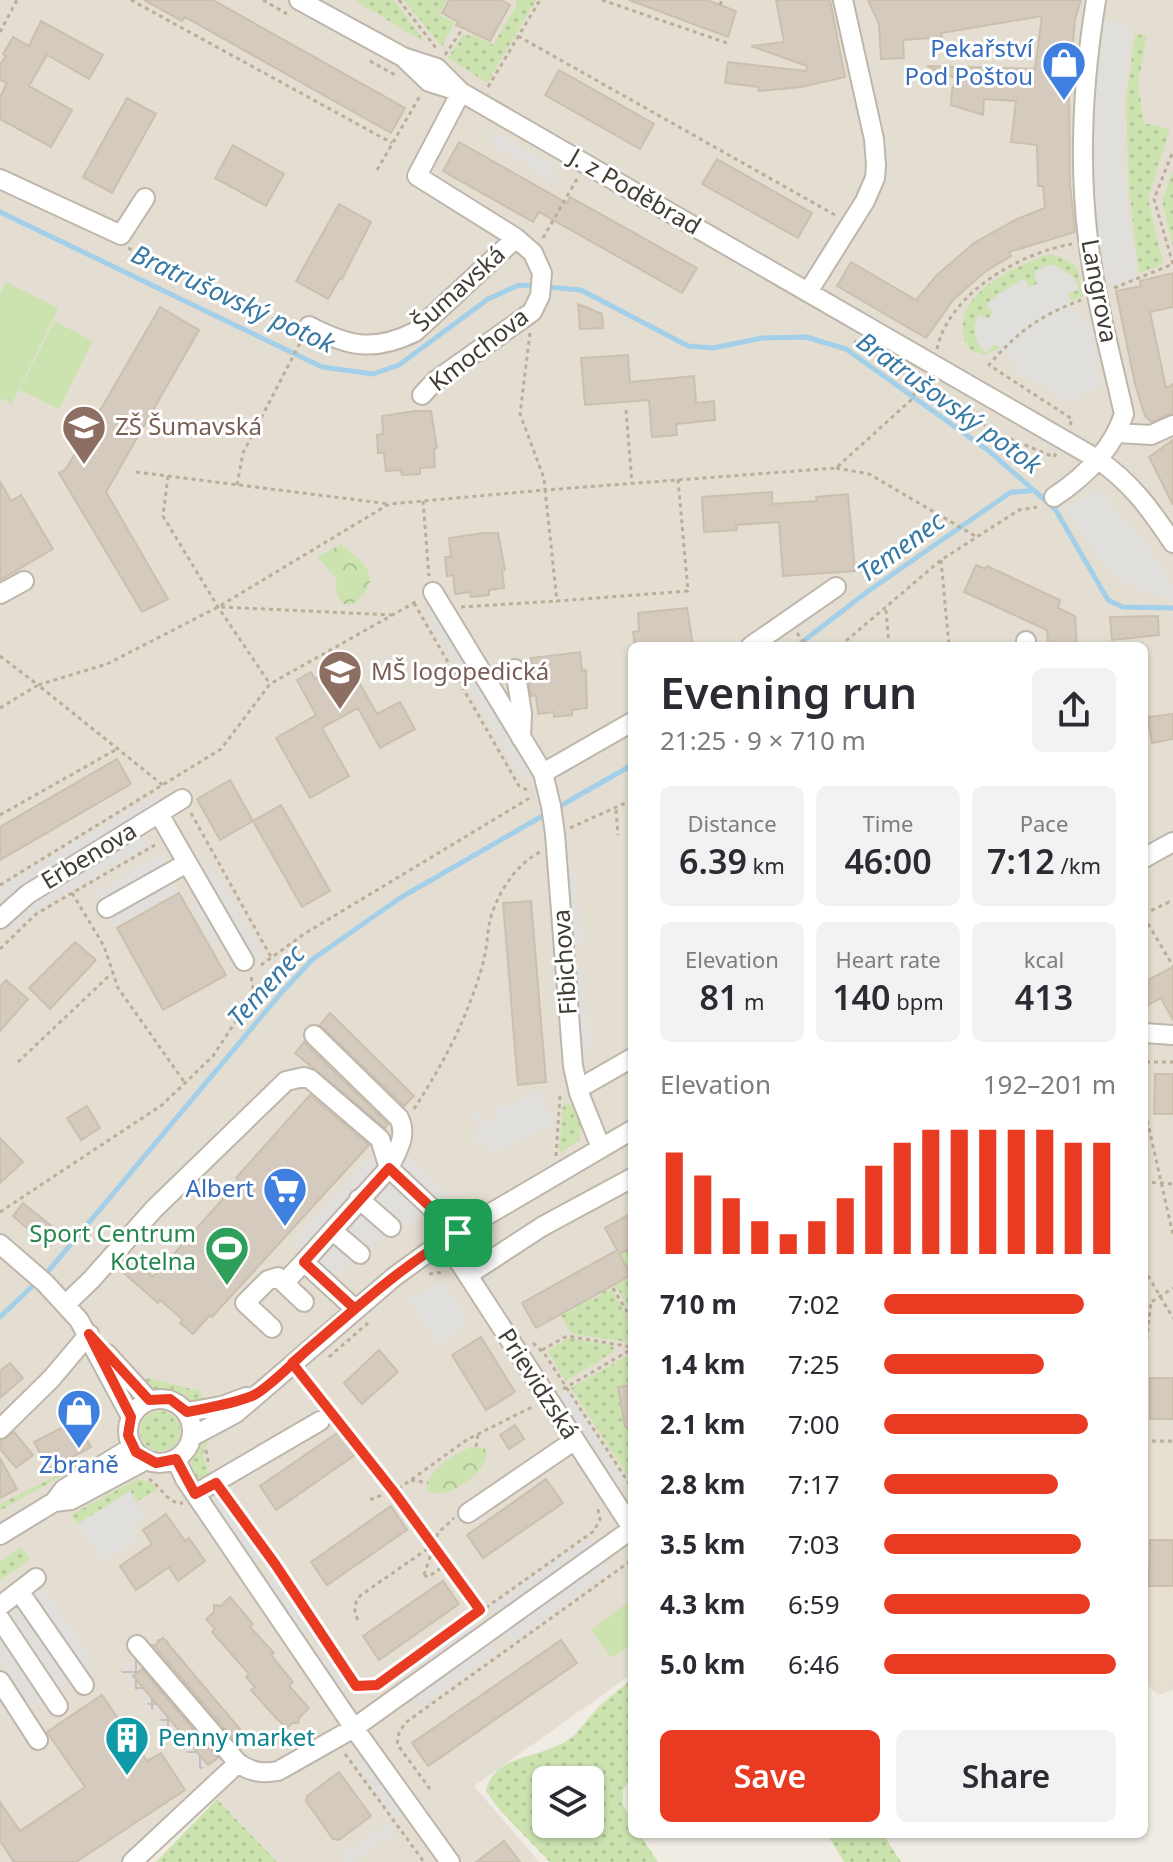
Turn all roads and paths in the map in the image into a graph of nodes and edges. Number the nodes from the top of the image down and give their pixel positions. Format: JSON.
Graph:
{"nodes":[{"id":1,"x":17,"y":0,"type":"edge"},
{"id":2,"x":131,"y":0,"type":"edge"},
{"id":3,"x":263,"y":0,"type":"edge"},
{"id":4,"x":399,"y":0,"type":"edge"},
{"id":5,"x":540,"y":0,"type":"edge"},
{"id":6,"x":602,"y":0,"type":"edge"},
{"id":7,"x":843,"y":0,"type":"edge"},
{"id":8,"x":1096,"y":0,"type":"edge"},
{"id":9,"x":294,"y":7,"type":"edge"},
{"id":10,"x":463,"y":28,"type":"dead end"},
{"id":11,"x":0,"y":32,"type":"edge"},
{"id":12,"x":518,"y":36,"type":"junction"},
{"id":13,"x":727,"y":43,"type":"dead end"},
{"id":14,"x":363,"y":57,"type":"dead end"},
{"id":15,"x":399,"y":77,"type":"dead end"},
{"id":16,"x":488,"y":87,"type":"dead end"},
{"id":17,"x":423,"y":91,"type":"dead end"},
{"id":18,"x":461,"y":92,"type":"junction"},
{"id":19,"x":392,"y":143,"type":"junction"},
{"id":20,"x":1173,"y":151,"type":"edge"},
{"id":21,"x":377,"y":170,"type":"dead end"},
{"id":22,"x":0,"y":179,"type":"edge"},
{"id":23,"x":577,"y":179,"type":"dead end"},
{"id":24,"x":145,"y":198,"type":"dead end"},
{"id":25,"x":842,"y":218,"type":"dead end"},
{"id":26,"x":516,"y":238,"type":"junction"},
{"id":27,"x":1088,"y":242,"type":"junction"},
{"id":28,"x":125,"y":247,"type":"dead end"},
{"id":29,"x":533,"y":253,"type":"junction"},
{"id":30,"x":808,"y":292,"type":"junction"},
{"id":31,"x":1099,"y":294,"type":"junction"},
{"id":32,"x":536,"y":304,"type":"junction"},
{"id":33,"x":307,"y":330,"type":"joint"},
{"id":34,"x":300,"y":344,"type":"dead end"},
{"id":35,"x":931,"y":363,"type":"junction"},
{"id":36,"x":918,"y":390,"type":"dead end"},
{"id":37,"x":422,"y":395,"type":"dead end"},
{"id":38,"x":626,"y":410,"type":"dead end"},
{"id":39,"x":1072,"y":419,"type":"dead end"},
{"id":40,"x":1173,"y":425,"type":"edge"},
{"id":41,"x":1118,"y":433,"type":"junction"},
{"id":42,"x":1097,"y":459,"type":"junction"},
{"id":43,"x":836,"y":468,"type":"junction"},
{"id":44,"x":136,"y":472,"type":"dead end"},
{"id":45,"x":168,"y":476,"type":"junction"},
{"id":46,"x":678,"y":479,"type":"junction"},
{"id":47,"x":632,"y":483,"type":"junction"},
{"id":48,"x":237,"y":485,"type":"junction"},
{"id":49,"x":545,"y":490,"type":"junction"},
{"id":50,"x":423,"y":501,"type":"junction"},
{"id":51,"x":1046,"y":502,"type":"joint"},
{"id":52,"x":389,"y":504,"type":"junction"},
{"id":53,"x":977,"y":537,"type":"junction"},
{"id":54,"x":1173,"y":543,"type":"edge"},
{"id":55,"x":941,"y":560,"type":"junction"},
{"id":56,"x":24,"y":581,"type":"dead end"},
{"id":57,"x":836,"y":587,"type":"dead end"},
{"id":58,"x":433,"y":592,"type":"junction"},
{"id":59,"x":0,"y":594,"type":"edge"},
{"id":60,"x":557,"y":601,"type":"junction"},
{"id":61,"x":414,"y":603,"type":"junction"},
{"id":62,"x":218,"y":607,"type":"junction"},
{"id":63,"x":886,"y":609,"type":"junction"},
{"id":64,"x":393,"y":615,"type":"junction"},
{"id":65,"x":796,"y":632,"type":"dead end"},
{"id":66,"x":757,"y":642,"type":"edge"},
{"id":67,"x":804,"y":642,"type":"edge"},
{"id":68,"x":845,"y":642,"type":"edge"},
{"id":69,"x":889,"y":642,"type":"edge"},
{"id":70,"x":949,"y":642,"type":"edge"},
{"id":71,"x":0,"y":656,"type":"edge"},
{"id":72,"x":515,"y":669,"type":"dead end"},
{"id":73,"x":270,"y":684,"type":"junction"},
{"id":74,"x":38,"y":685,"type":"junction"},
{"id":75,"x":0,"y":708,"type":"edge"},
{"id":76,"x":628,"y":724,"type":"edge"},
{"id":77,"x":521,"y":738,"type":"junction"},
{"id":78,"x":117,"y":749,"type":"junction"},
{"id":79,"x":543,"y":773,"type":"junction"},
{"id":80,"x":164,"y":786,"type":"junction"},
{"id":81,"x":182,"y":799,"type":"joint"},
{"id":82,"x":628,"y":802,"type":"edge"},
{"id":83,"x":616,"y":810,"type":"junction"},
{"id":84,"x":159,"y":814,"type":"junction"},
{"id":85,"x":0,"y":815,"type":"edge"},
{"id":86,"x":553,"y":819,"type":"junction"},
{"id":87,"x":618,"y":835,"type":"dead end"},
{"id":88,"x":172,"y":836,"type":"junction"},
{"id":89,"x":1173,"y":842,"type":"edge"},
{"id":90,"x":540,"y":852,"type":"dead end"},
{"id":91,"x":1148,"y":856,"type":"edge"},
{"id":92,"x":187,"y":863,"type":"junction"},
{"id":93,"x":0,"y":885,"type":"edge"},
{"id":94,"x":72,"y":893,"type":"junction"},
{"id":95,"x":1173,"y":904,"type":"edge"},
{"id":96,"x":107,"y":908,"type":"dead end"},
{"id":97,"x":1148,"y":914,"type":"edge"},
{"id":98,"x":0,"y":919,"type":"edge"},
{"id":99,"x":1148,"y":923,"type":"edge"},
{"id":100,"x":0,"y":949,"type":"edge"},
{"id":101,"x":271,"y":957,"type":"junction"},
{"id":102,"x":1173,"y":966,"type":"edge"},
{"id":103,"x":252,"y":967,"type":"junction"},
{"id":104,"x":111,"y":973,"type":"junction"},
{"id":105,"x":1148,"y":1033,"type":"edge"},
{"id":106,"x":314,"y":1035,"type":"dead end"},
{"id":107,"x":1173,"y":1035,"type":"edge"},
{"id":108,"x":628,"y":1060,"type":"edge"},
{"id":109,"x":18,"y":1062,"type":"dead end"},
{"id":110,"x":1173,"y":1062,"type":"edge"},
{"id":111,"x":1148,"y":1066,"type":"edge"},
{"id":112,"x":185,"y":1083,"type":"junction"},
{"id":113,"x":578,"y":1089,"type":"junction"},
{"id":114,"x":1148,"y":1124,"type":"edge"},
{"id":115,"x":403,"y":1126,"type":"junction"},
{"id":116,"x":628,"y":1132,"type":"edge"},
{"id":117,"x":601,"y":1148,"type":"junction"},
{"id":118,"x":389,"y":1168,"type":"junction"},
{"id":119,"x":628,"y":1180,"type":"edge"},
{"id":120,"x":1148,"y":1182,"type":"edge"},
{"id":121,"x":1161,"y":1184,"type":"junction"},
{"id":122,"x":1173,"y":1184,"type":"edge"},
{"id":123,"x":359,"y":1199,"type":"junction"},
{"id":124,"x":0,"y":1212,"type":"edge"},
{"id":125,"x":391,"y":1227,"type":"dead end"},
{"id":126,"x":333,"y":1231,"type":"junction"},
{"id":127,"x":1173,"y":1235,"type":"edge"},
{"id":128,"x":451,"y":1236,"type":"junction"},
{"id":129,"x":0,"y":1244,"type":"edge"},
{"id":130,"x":360,"y":1254,"type":"dead end"},
{"id":131,"x":304,"y":1262,"type":"junction"},
{"id":132,"x":468,"y":1275,"type":"junction"},
{"id":133,"x":1148,"y":1276,"type":"edge"},
{"id":134,"x":284,"y":1283,"type":"junction"},
{"id":135,"x":613,"y":1288,"type":"dead end"},
{"id":136,"x":1173,"y":1288,"type":"edge"},
{"id":137,"x":1160,"y":1297,"type":"junction"},
{"id":138,"x":304,"y":1302,"type":"dead end"},
{"id":139,"x":1151,"y":1302,"type":"joint"},
{"id":140,"x":66,"y":1304,"type":"junction"},
{"id":141,"x":355,"y":1309,"type":"junction"},
{"id":142,"x":628,"y":1313,"type":"edge"},
{"id":143,"x":1173,"y":1318,"type":"edge"},
{"id":144,"x":272,"y":1328,"type":"dead end"},
{"id":145,"x":1148,"y":1328,"type":"edge"},
{"id":146,"x":89,"y":1334,"type":"junction"},
{"id":147,"x":628,"y":1347,"type":"edge"},
{"id":148,"x":542,"y":1350,"type":"dead end"},
{"id":149,"x":628,"y":1350,"type":"edge"},
{"id":150,"x":292,"y":1363,"type":"junction"},
{"id":151,"x":253,"y":1396,"type":"junction"},
{"id":152,"x":149,"y":1400,"type":"junction"},
{"id":153,"x":532,"y":1407,"type":"dead end"},
{"id":154,"x":187,"y":1412,"type":"junction"},
{"id":155,"x":328,"y":1416,"type":"junction"},
{"id":156,"x":131,"y":1417,"type":"junction"},
{"id":157,"x":0,"y":1429,"type":"edge"},
{"id":158,"x":479,"y":1433,"type":"junction"},
{"id":159,"x":575,"y":1440,"type":"junction"},
{"id":160,"x":200,"y":1441,"type":"junction"},
{"id":161,"x":1148,"y":1441,"type":"edge"},
{"id":162,"x":1173,"y":1441,"type":"edge"},
{"id":163,"x":476,"y":1447,"type":"dead end"},
{"id":164,"x":139,"y":1453,"type":"junction"},
{"id":165,"x":176,"y":1459,"type":"junction"},
{"id":166,"x":411,"y":1480,"type":"junction"},
{"id":167,"x":628,"y":1482,"type":"edge"},
{"id":168,"x":216,"y":1483,"type":"junction"},
{"id":169,"x":428,"y":1483,"type":"dead end"},
{"id":170,"x":393,"y":1490,"type":"junction"},
{"id":171,"x":628,"y":1490,"type":"edge"},
{"id":172,"x":195,"y":1494,"type":"junction"},
{"id":173,"x":370,"y":1499,"type":"dead end"},
{"id":174,"x":613,"y":1499,"type":"junction"},
{"id":175,"x":468,"y":1513,"type":"joint"},
{"id":176,"x":628,"y":1523,"type":"edge"},
{"id":177,"x":628,"y":1532,"type":"edge"},
{"id":178,"x":0,"y":1535,"type":"edge"},
{"id":179,"x":433,"y":1545,"type":"junction"},
{"id":180,"x":628,"y":1563,"type":"edge"},
{"id":181,"x":447,"y":1564,"type":"junction"},
{"id":182,"x":36,"y":1578,"type":"dead end"},
{"id":183,"x":19,"y":1591,"type":"junction"},
{"id":184,"x":0,"y":1606,"type":"edge"},
{"id":185,"x":480,"y":1610,"type":"junction"},
{"id":186,"x":0,"y":1619,"type":"edge"},
{"id":187,"x":358,"y":1620,"type":"dead end"},
{"id":188,"x":137,"y":1645,"type":"dead end"},
{"id":189,"x":0,"y":1681,"type":"edge"},
{"id":190,"x":84,"y":1685,"type":"dead end"},
{"id":191,"x":58,"y":1706,"type":"dead end"},
{"id":192,"x":354,"y":1728,"type":"junction"},
{"id":193,"x":38,"y":1740,"type":"dead end"},
{"id":194,"x":332,"y":1742,"type":"junction"},
{"id":195,"x":238,"y":1763,"type":"junction"},
{"id":196,"x":430,"y":1789,"type":"dead end"},
{"id":197,"x":132,"y":1862,"type":"edge"},
{"id":198,"x":424,"y":1862,"type":"edge"},
{"id":199,"x":450,"y":1862,"type":"edge"}],
"edges":[{"from":1,"to":11,"type":"path"},
{"from":2,"to":19,"type":"path"},
{"from":3,"to":9,"type":"path"},
{"from":4,"to":10,"type":"path"},
{"from":5,"to":12,"type":"path"},
{"from":6,"to":13,"type":"path"},
{"from":7,"to":30,"type":"street"},
{"from":8,"to":27,"type":"street","name":"Langrova"},
{"from":9,"to":18,"type":"street","name":"J. z Poděbrad"},
{"from":12,"to":16,"type":"path"},
{"from":12,"to":25,"type":"path"},
{"from":14,"to":15,"type":"path"},
{"from":17,"to":19,"type":"path"},
{"from":18,"to":26,"type":"street","name":"Kmochova"},
{"from":18,"to":30,"type":"street","name":"J. z Poděbrad"},
{"from":19,"to":21,"type":"path"},
{"from":20,"to":31,"type":"path"},
{"from":22,"to":24,"type":"street"},
{"from":23,"to":29,"type":"path"},
{"from":26,"to":29,"type":"street","name":"Kmochova"},
{"from":26,"to":33,"type":"street","name":"Šumavská"},
{"from":27,"to":31,"type":"street","name":"Langrova"},
{"from":27,"to":35,"type":"path"},
{"from":28,"to":33,"type":"path"},
{"from":29,"to":32,"type":"street","name":"Kmochova"},
{"from":30,"to":35,"type":"street","name":"J. z Poděbrad"},
{"from":31,"to":39,"type":"path"},
{"from":31,"to":41,"type":"street","name":"Langrova"},
{"from":32,"to":37,"type":"street","name":"Kmochova"},
{"from":32,"to":49,"type":"path"},
{"from":34,"to":48,"type":"path"},
{"from":35,"to":42,"type":"street","name":"J. z Poděbrad"},
{"from":36,"to":43,"type":"path"},
{"from":38,"to":47,"type":"path"},
{"from":40,"to":41,"type":"street"},
{"from":41,"to":42,"type":"street"},
{"from":42,"to":51,"type":"street"},
{"from":42,"to":54,"type":"street"},
{"from":43,"to":46,"type":"path"},
{"from":43,"to":53,"type":"path"},
{"from":44,"to":45,"type":"path"},
{"from":45,"to":48,"type":"path"},
{"from":45,"to":62,"type":"path"},
{"from":46,"to":47,"type":"path"},
{"from":46,"to":60,"type":"path"},
{"from":47,"to":49,"type":"path"},
{"from":48,"to":52,"type":"path"},
{"from":49,"to":50,"type":"path"},
{"from":49,"to":60,"type":"path"},
{"from":50,"to":52,"type":"path"},
{"from":50,"to":58,"type":"path"},
{"from":51,"to":53,"type":"path"},
{"from":52,"to":62,"type":"path"},
{"from":53,"to":55,"type":"path"},
{"from":55,"to":63,"type":"path"},
{"from":55,"to":70,"type":"path"},
{"from":56,"to":59,"type":"street"},
{"from":57,"to":66,"type":"street"},
{"from":58,"to":60,"type":"path"},
{"from":58,"to":61,"type":"path"},
{"from":58,"to":77,"type":"street","name":"Fibichova"},
{"from":61,"to":64,"type":"path"},
{"from":61,"to":101,"type":"path"},
{"from":62,"to":64,"type":"path"},
{"from":62,"to":73,"type":"path"},
{"from":62,"to":74,"type":"path"},
{"from":63,"to":68,"type":"path"},
{"from":63,"to":69,"type":"path"},
{"from":64,"to":73,"type":"path"},
{"from":65,"to":67,"type":"path"},
{"from":71,"to":74,"type":"path"},
{"from":72,"to":77,"type":"street"},
{"from":73,"to":80,"type":"path"},
{"from":74,"to":75,"type":"path"},
{"from":74,"to":78,"type":"path"},
{"from":76,"to":79,"type":"street"},
{"from":77,"to":79,"type":"street","name":"Fibichova"},
{"from":78,"to":80,"type":"path"},
{"from":78,"to":85,"type":"path"},
{"from":79,"to":86,"type":"street","name":"Fibichova"},
{"from":80,"to":93,"type":"path"},
{"from":81,"to":84,"type":"street","name":"Erbenova"},
{"from":81,"to":101,"type":"path"},
{"from":82,"to":83,"type":"path"},
{"from":83,"to":86,"type":"path"},
{"from":83,"to":87,"type":"path"},
{"from":84,"to":88,"type":"street"},
{"from":84,"to":98,"type":"street","name":"Erbenova"},
{"from":86,"to":113,"type":"street","name":"Fibichova"},
{"from":88,"to":92,"type":"street"},
{"from":88,"to":94,"type":"path"},
{"from":89,"to":91,"type":"street"},
{"from":90,"to":115,"type":"path"},
{"from":92,"to":96,"type":"street"},
{"from":92,"to":103,"type":"street"},
{"from":94,"to":100,"type":"path"},
{"from":94,"to":104,"type":"path"},
{"from":95,"to":97,"type":"path"},
{"from":99,"to":102,"type":"path"},
{"from":101,"to":103,"type":"path"},
{"from":103,"to":112,"type":"path"},
{"from":104,"to":109,"type":"path"},
{"from":104,"to":112,"type":"path"},
{"from":105,"to":107,"type":"street"},
{"from":106,"to":115,"type":"street"},
{"from":108,"to":113,"type":"street"},
{"from":110,"to":111,"type":"path"},
{"from":112,"to":124,"type":"path"},
{"from":113,"to":117,"type":"street","name":"Fibichova"},
{"from":114,"to":121,"type":"path"},
{"from":115,"to":118,"type":"street"},
{"from":116,"to":117,"type":"street"},
{"from":117,"to":128,"type":"street"},
{"from":118,"to":123,"type":"street"},
{"from":118,"to":128,"type":"street","name":"Prievidzská"},
{"from":118,"to":140,"type":"street"},
{"from":119,"to":132,"type":"street"},
{"from":120,"to":121,"type":"path"},
{"from":121,"to":122,"type":"path"},
{"from":121,"to":127,"type":"path"},
{"from":123,"to":125,"type":"street"},
{"from":123,"to":126,"type":"street"},
{"from":126,"to":130,"type":"street"},
{"from":126,"to":131,"type":"street"},
{"from":128,"to":132,"type":"street","name":"Prievidzská"},
{"from":128,"to":141,"type":"street"},
{"from":129,"to":140,"type":"street"},
{"from":131,"to":134,"type":"street"},
{"from":131,"to":141,"type":"street"},
{"from":132,"to":159,"type":"street","name":"Prievidzská"},
{"from":133,"to":137,"type":"path"},
{"from":134,"to":138,"type":"street"},
{"from":134,"to":144,"type":"street"},
{"from":135,"to":142,"type":"path"},
{"from":136,"to":137,"type":"path"},
{"from":137,"to":139,"type":"path"},
{"from":137,"to":143,"type":"path"},
{"from":139,"to":145,"type":"path"},
{"from":140,"to":146,"type":"street"},
{"from":141,"to":150,"type":"street"},
{"from":146,"to":152,"type":"street"},
{"from":146,"to":156,"type":"street"},
{"from":146,"to":157,"type":"street"},
{"from":147,"to":148,"type":"path"},
{"from":149,"to":167,"type":"path"},
{"from":150,"to":151,"type":"street"},
{"from":150,"to":155,"type":"path"},
{"from":151,"to":154,"type":"street"},
{"from":151,"to":160,"type":"street"},
{"from":152,"to":154,"type":"street"},
{"from":152,"to":156,"type":"street"},
{"from":153,"to":158,"type":"path"},
{"from":154,"to":160,"type":"street"},
{"from":155,"to":168,"type":"street"},
{"from":155,"to":170,"type":"path"},
{"from":156,"to":164,"type":"street"},
{"from":158,"to":163,"type":"path"},
{"from":158,"to":166,"type":"path"},
{"from":159,"to":174,"type":"street","name":"Prievidzská"},
{"from":159,"to":175,"type":"street"},
{"from":160,"to":165,"type":"street"},
{"from":160,"to":168,"type":"path"},
{"from":161,"to":162,"type":"path"},
{"from":164,"to":165,"type":"street"},
{"from":164,"to":178,"type":"street"},
{"from":165,"to":172,"type":"street"},
{"from":166,"to":169,"type":"path"},
{"from":166,"to":170,"type":"path"},
{"from":168,"to":172,"type":"street"},
{"from":168,"to":185,"type":"path"},
{"from":170,"to":173,"type":"path"},
{"from":170,"to":179,"type":"path"},
{"from":171,"to":174,"type":"path"},
{"from":172,"to":192,"type":"street"},
{"from":174,"to":176,"type":"street","name":"Prievidzská"},
{"from":174,"to":185,"type":"path"},
{"from":175,"to":179,"type":"path"},
{"from":177,"to":192,"type":"street","name":"Prievidzská"},
{"from":179,"to":181,"type":"path"},
{"from":179,"to":181,"type":"path"},
{"from":179,"to":187,"type":"path"},
{"from":180,"to":196,"type":"path"},
{"from":181,"to":185,"type":"path"},
{"from":182,"to":183,"type":"street"},
{"from":183,"to":184,"type":"street"},
{"from":183,"to":190,"type":"street"},
{"from":186,"to":191,"type":"street"},
{"from":188,"to":195,"type":"street"},
{"from":189,"to":193,"type":"street"},
{"from":192,"to":194,"type":"street","name":"Prievidzská"},
{"from":192,"to":199,"type":"street"},
{"from":194,"to":195,"type":"street","name":"Prievidzská"},
{"from":194,"to":198,"type":"path"},
{"from":195,"to":197,"type":"street"}]}
